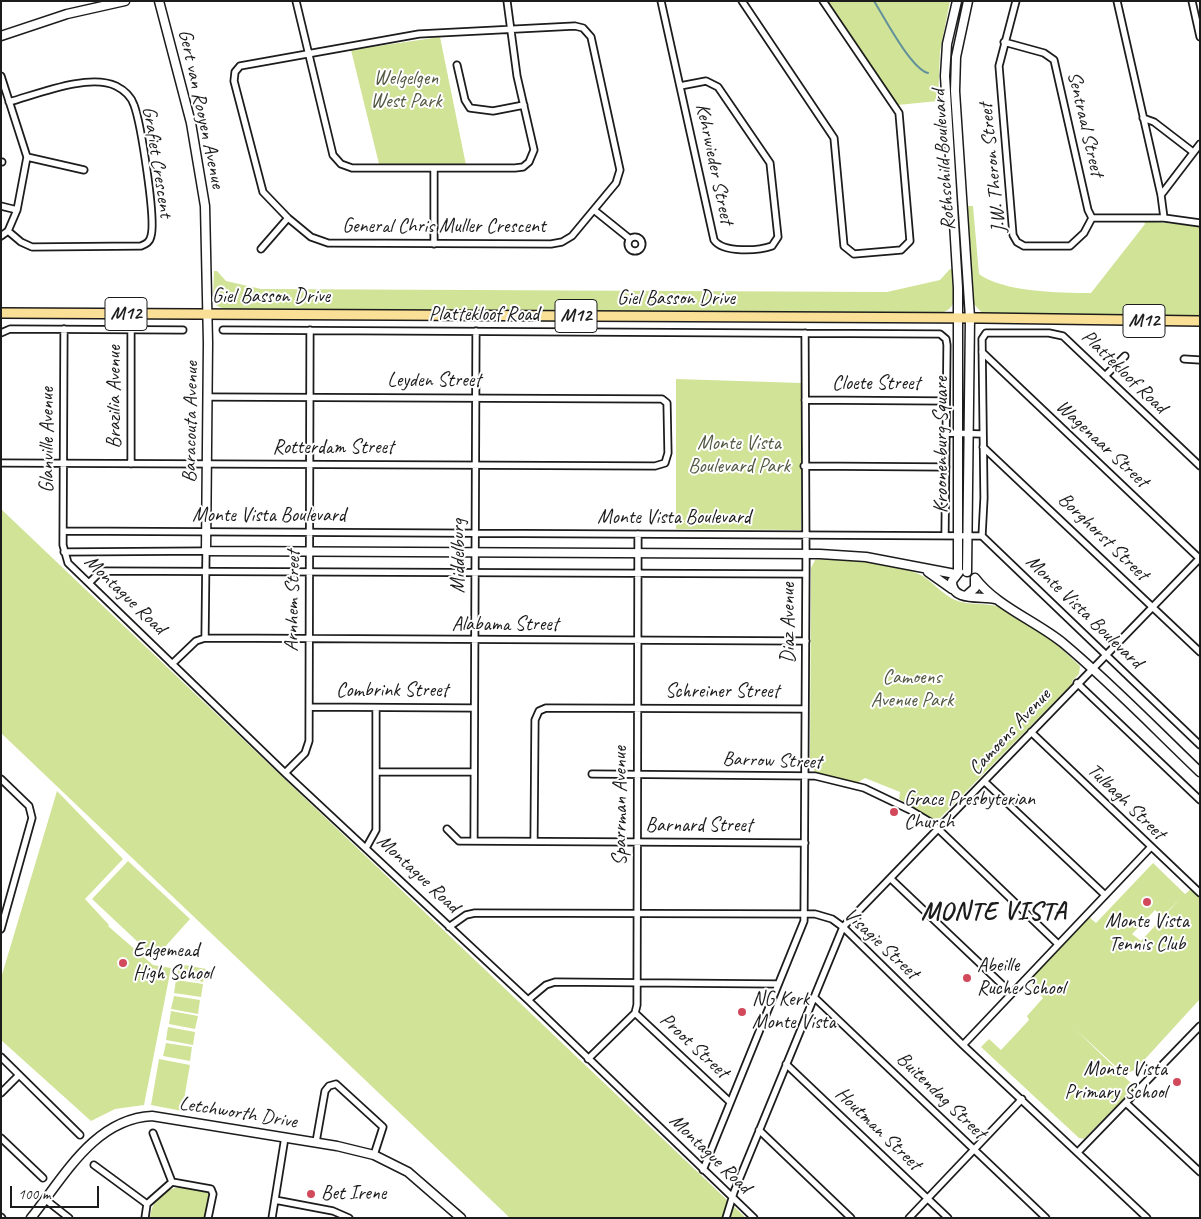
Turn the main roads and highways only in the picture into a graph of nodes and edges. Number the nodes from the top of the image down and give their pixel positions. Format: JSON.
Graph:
{"nodes":[{"id":1,"x":1,"y":313,"type":"edge"},
{"id":2,"x":1200,"y":321,"type":"edge"}],
"edges":[{"from":1,"to":2,"type":"main road","name":"Giel Basson Drive","number":"M12"}]}
